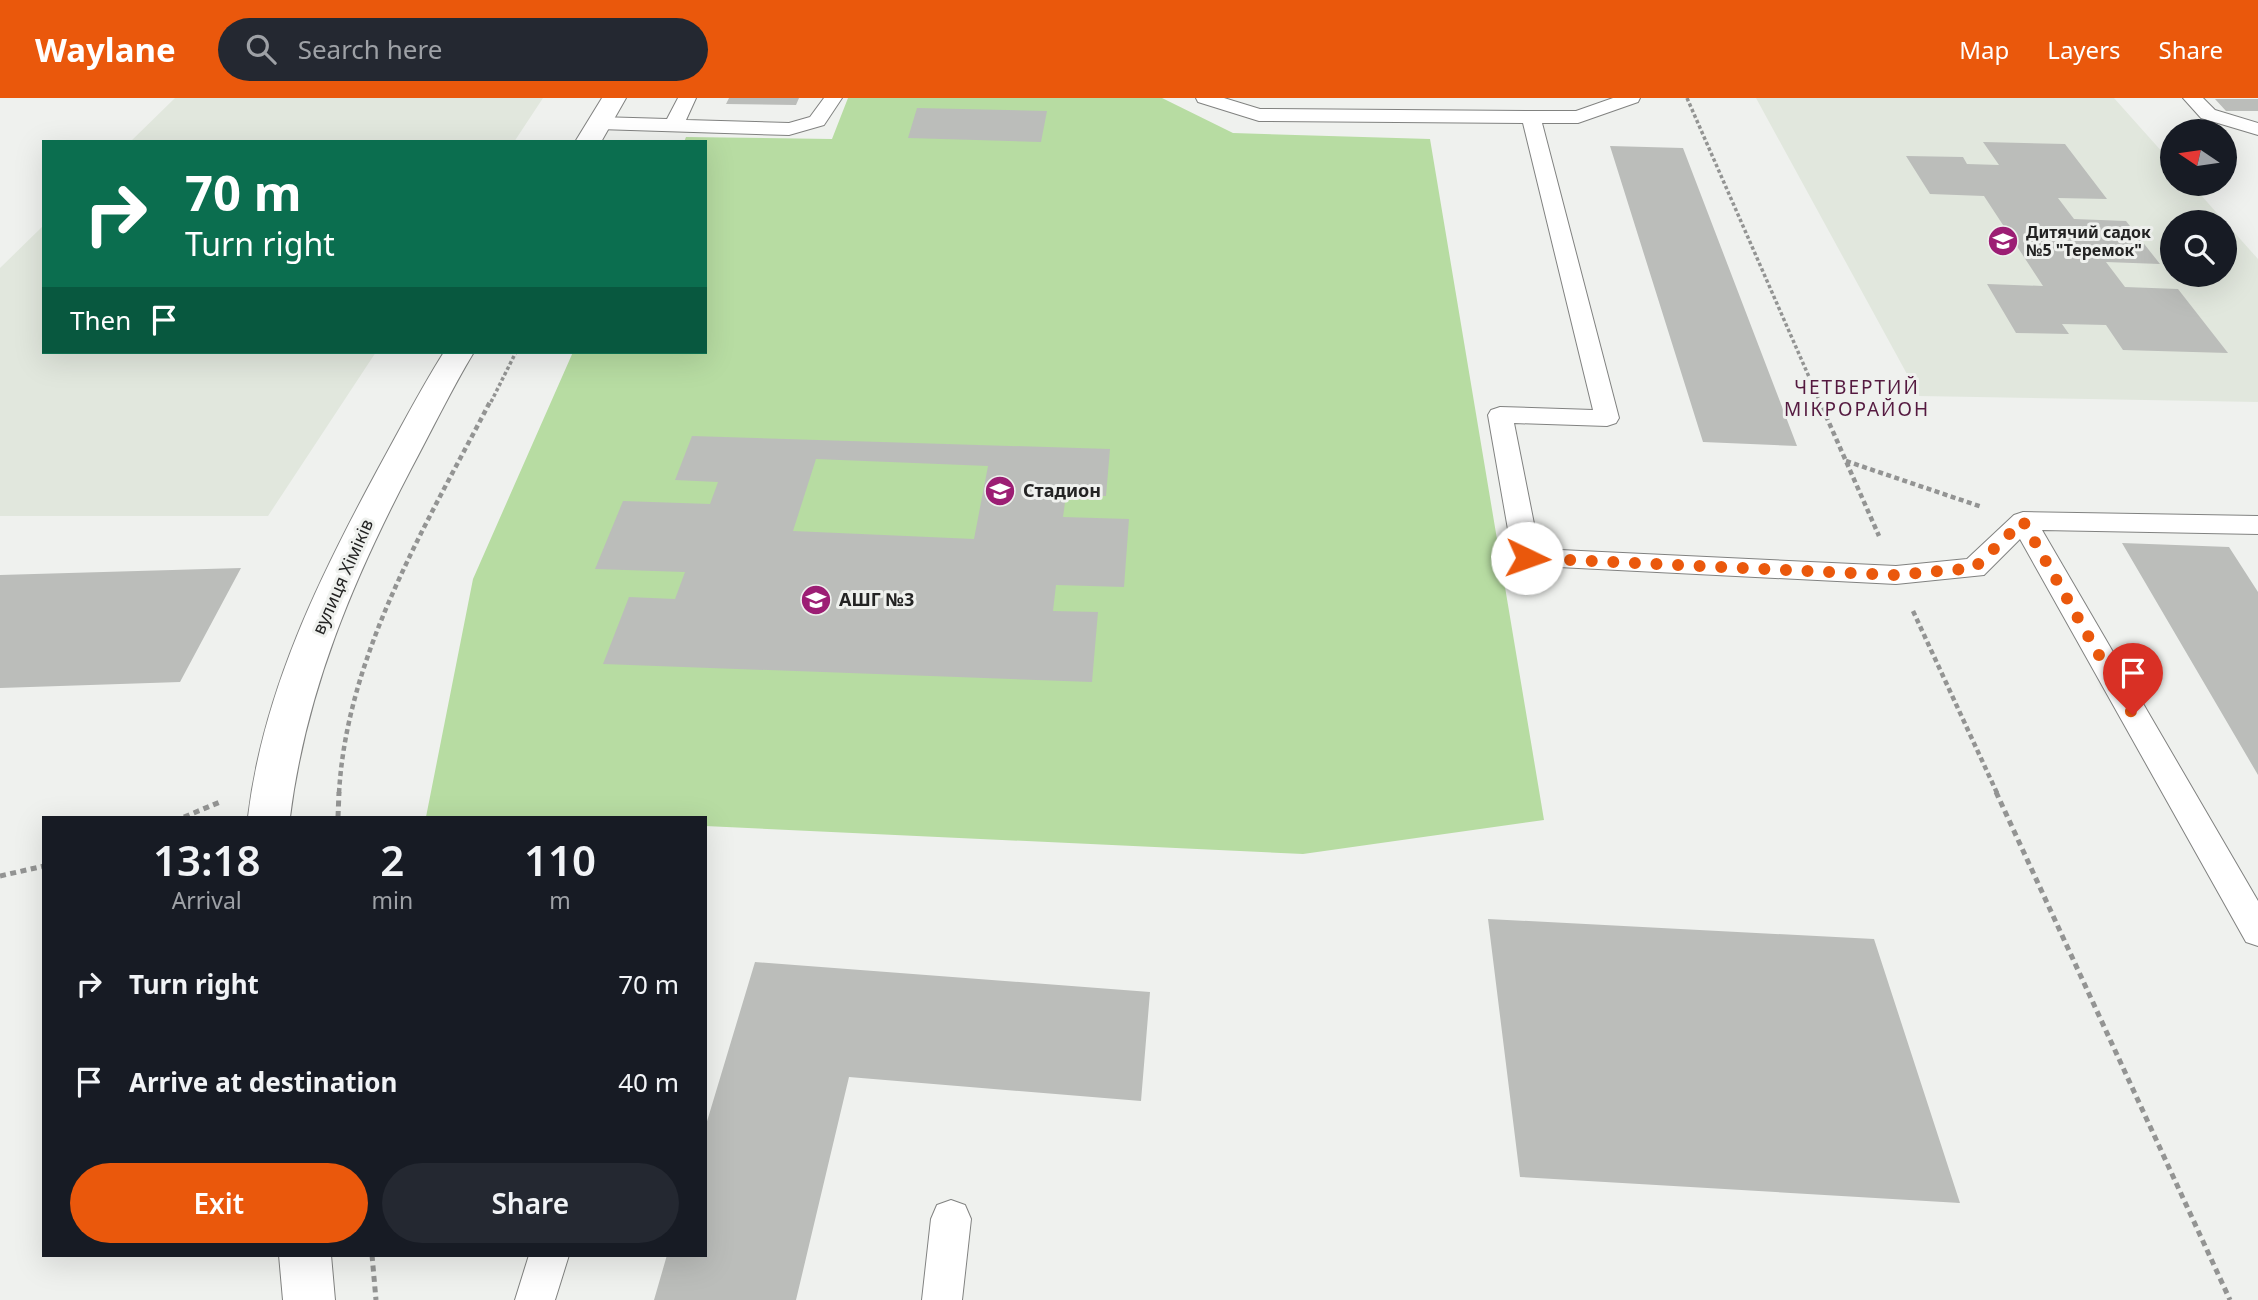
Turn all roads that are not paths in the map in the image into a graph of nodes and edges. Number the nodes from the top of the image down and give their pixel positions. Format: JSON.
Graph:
{"nodes":[{"id":1,"x":614,"y":98,"type":"edge"},
{"id":2,"x":687,"y":98,"type":"edge"},
{"id":3,"x":833,"y":98,"type":"edge"},
{"id":4,"x":1205,"y":98,"type":"edge"},
{"id":5,"x":1632,"y":98,"type":"edge"},
{"id":6,"x":2192,"y":98,"type":"edge"},
{"id":7,"x":1396,"y":107,"type":"edge"},
{"id":8,"x":1531,"y":117,"type":"junction"},
{"id":9,"x":673,"y":126,"type":"junction"},
{"id":10,"x":2258,"y":129,"type":"edge"},
{"id":11,"x":593,"y":132,"type":"edge"},
{"id":12,"x":458,"y":354,"type":"edge"},
{"id":13,"x":2023,"y":521,"type":"junction"},
{"id":14,"x":2258,"y":525,"type":"edge"},
{"id":15,"x":269,"y":816,"type":"edge"},
{"id":16,"x":2258,"y":932,"type":"edge"},
{"id":17,"x":951,"y":1219,"type":"dead end"},
{"id":18,"x":305,"y":1257,"type":"edge"},
{"id":19,"x":548,"y":1257,"type":"edge"},
{"id":20,"x":309,"y":1300,"type":"edge"},
{"id":21,"x":535,"y":1300,"type":"edge"},
{"id":22,"x":942,"y":1300,"type":"edge"}],
"edges":[{"from":1,"to":11,"type":"street"},
{"from":2,"to":9,"type":"lane"},
{"from":3,"to":9,"type":"lane"},
{"from":4,"to":7,"type":"lane"},
{"from":5,"to":8,"type":"lane"},
{"from":6,"to":10,"type":"lane"},
{"from":7,"to":8,"type":"lane"},
{"from":8,"to":13,"type":"lane"},
{"from":9,"to":11,"type":"lane"},
{"from":12,"to":15,"type":"street","name":"вулиця Хіміків"},
{"from":13,"to":14,"type":"lane"},
{"from":13,"to":16,"type":"lane"},
{"from":17,"to":22,"type":"lane"},
{"from":18,"to":20,"type":"street"},
{"from":19,"to":21,"type":"lane"}]}
